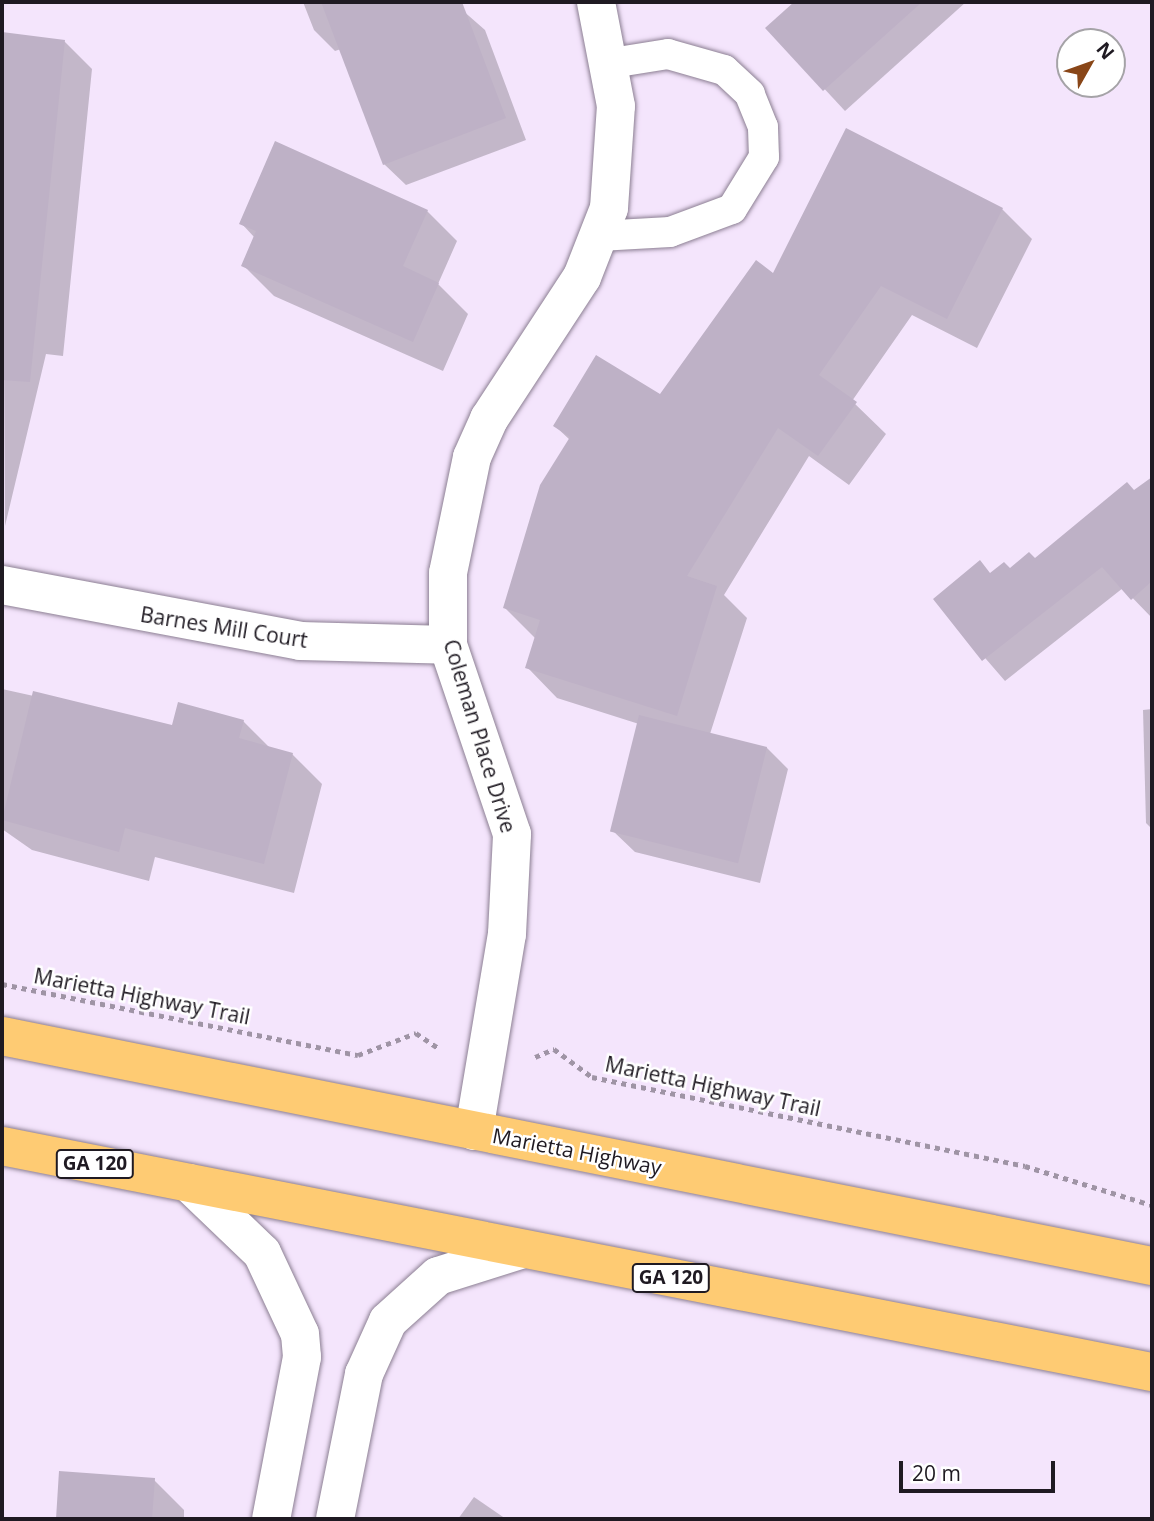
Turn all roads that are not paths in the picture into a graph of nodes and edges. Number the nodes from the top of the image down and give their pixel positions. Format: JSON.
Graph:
{"nodes":[{"id":1,"x":596,"y":2,"type":"edge"},
{"id":2,"x":612,"y":63,"type":"junction"},
{"id":3,"x":599,"y":236,"type":"junction"},
{"id":4,"x":2,"y":585,"type":"edge"},
{"id":5,"x":448,"y":645,"type":"junction"},
{"id":6,"x":2,"y":1036,"type":"edge"},
{"id":7,"x":474,"y":1131,"type":"junction"},
{"id":8,"x":2,"y":1146,"type":"edge"},
{"id":9,"x":189,"y":1183,"type":"junction"},
{"id":10,"x":523,"y":1249,"type":"junction"},
{"id":11,"x":1152,"y":1266,"type":"edge"},
{"id":12,"x":1152,"y":1372,"type":"edge"},
{"id":13,"x":271,"y":1519,"type":"edge"},
{"id":14,"x":335,"y":1519,"type":"edge"}],
"edges":[{"from":1,"to":2,"type":"street","name":"Coleman Place Drive"},
{"from":2,"to":3,"type":"street","name":"Coleman Place Drive"},
{"from":2,"to":3,"type":"lane"},
{"from":3,"to":5,"type":"street","name":"Coleman Place Drive"},
{"from":4,"to":5,"type":"street","name":"Barnes Mill Court"},
{"from":5,"to":7,"type":"street","name":"Coleman Place Drive"},
{"from":6,"to":7,"type":"highway","name":"Marietta Highway"},
{"from":7,"to":11,"type":"highway","name":"Marietta Highway"},
{"from":8,"to":9,"type":"highway","number":"GA 120"},
{"from":9,"to":10,"type":"highway","number":"GA 120"},
{"from":9,"to":13,"type":"street"},
{"from":10,"to":12,"type":"highway","number":"GA 120"},
{"from":10,"to":14,"type":"street"}]}
